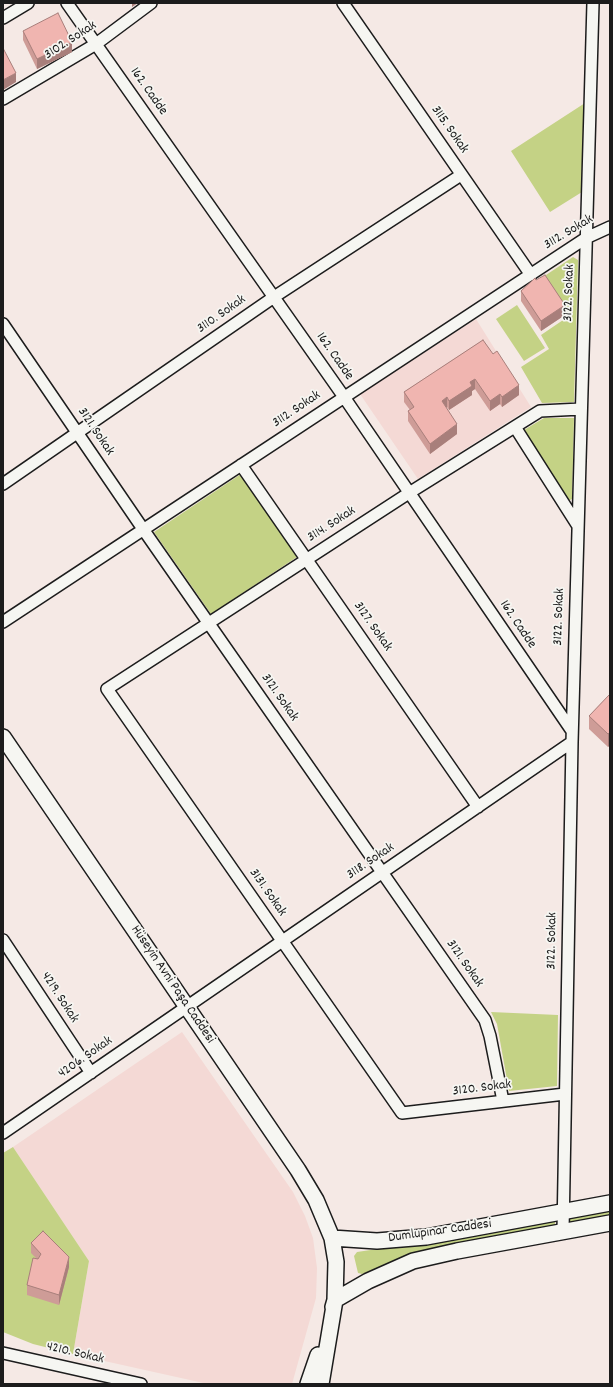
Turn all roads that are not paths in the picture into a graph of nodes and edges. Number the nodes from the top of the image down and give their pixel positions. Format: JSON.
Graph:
{"nodes":[{"id":1,"x":28,"y":3,"type":"edge"},
{"id":2,"x":67,"y":3,"type":"edge"},
{"id":3,"x":151,"y":3,"type":"edge"},
{"id":4,"x":343,"y":3,"type":"edge"},
{"id":5,"x":593,"y":3,"type":"edge"},
{"id":6,"x":3,"y":18,"type":"edge"},
{"id":7,"x":96,"y":44,"type":"junction"},
{"id":8,"x":3,"y":99,"type":"edge"},
{"id":9,"x":461,"y":175,"type":"junction"},
{"id":10,"x":610,"y":227,"type":"edge"},
{"id":11,"x":586,"y":238,"type":"junction"},
{"id":12,"x":531,"y":275,"type":"junction"},
{"id":13,"x":274,"y":297,"type":"junction"},
{"id":14,"x":3,"y":324,"type":"edge"},
{"id":15,"x":344,"y":397,"type":"junction"},
{"id":16,"x":581,"y":409,"type":"junction"},
{"id":17,"x":515,"y":427,"type":"junction"},
{"id":18,"x":77,"y":433,"type":"junction"},
{"id":19,"x":241,"y":465,"type":"junction"},
{"id":20,"x":3,"y":484,"type":"edge"},
{"id":21,"x":409,"y":493,"type":"junction"},
{"id":22,"x":578,"y":526,"type":"junction"},
{"id":23,"x":143,"y":529,"type":"junction"},
{"id":24,"x":307,"y":560,"type":"junction"},
{"id":25,"x":3,"y":622,"type":"edge"},
{"id":26,"x":209,"y":623,"type":"junction"},
{"id":27,"x":107,"y":689,"type":"joint"},
{"id":28,"x":3,"y":737,"type":"edge"},
{"id":29,"x":572,"y":737,"type":"junction"},
{"id":30,"x":478,"y":807,"type":"junction"},
{"id":31,"x":382,"y":872,"type":"junction"},
{"id":32,"x":3,"y":940,"type":"edge"},
{"id":33,"x":282,"y":941,"type":"junction"},
{"id":34,"x":187,"y":1006,"type":"junction"},
{"id":35,"x":91,"y":1073,"type":"junction"},
{"id":36,"x":565,"y":1094,"type":"junction"},
{"id":37,"x":503,"y":1101,"type":"junction"},
{"id":38,"x":402,"y":1114,"type":"joint"},
{"id":39,"x":3,"y":1133,"type":"edge"},
{"id":40,"x":610,"y":1203,"type":"edge"},
{"id":41,"x":563,"y":1212,"type":"junction"},
{"id":42,"x":610,"y":1223,"type":"edge"},
{"id":43,"x":563,"y":1231,"type":"junction"},
{"id":44,"x":332,"y":1238,"type":"junction"},
{"id":45,"x":335,"y":1300,"type":"junction"},
{"id":46,"x":3,"y":1353,"type":"edge"},
{"id":47,"x":141,"y":1384,"type":"edge"},
{"id":48,"x":308,"y":1384,"type":"edge"},
{"id":49,"x":320,"y":1384,"type":"edge"}],
"edges":[{"from":1,"to":6,"type":"street"},
{"from":2,"to":7,"type":"street","name":"162. Cadde"},
{"from":3,"to":7,"type":"street","name":"3102. Sokak"},
{"from":4,"to":9,"type":"street","name":"3115. Sokak"},
{"from":5,"to":11,"type":"street","name":"3122. Sokak"},
{"from":7,"to":8,"type":"street","name":"3102. Sokak"},
{"from":7,"to":13,"type":"street","name":"162. Cadde"},
{"from":9,"to":12,"type":"street","name":"3115. Sokak"},
{"from":9,"to":13,"type":"street","name":"3110. Sokak"},
{"from":10,"to":11,"type":"street","name":"3112. Sokak"},
{"from":11,"to":12,"type":"street","name":"3112. Sokak"},
{"from":11,"to":16,"type":"street","name":"3122. Sokak"},
{"from":12,"to":15,"type":"street","name":"3112. Sokak"},
{"from":13,"to":15,"type":"street","name":"162. Cadde"},
{"from":13,"to":18,"type":"street","name":"3110. Sokak"},
{"from":14,"to":18,"type":"street","name":"3121. Sokak"},
{"from":15,"to":19,"type":"street","name":"3112. Sokak"},
{"from":15,"to":21,"type":"street","name":"162. Cadde"},
{"from":16,"to":17,"type":"street","name":"3114. Sokak"},
{"from":16,"to":22,"type":"street","name":"3122. Sokak"},
{"from":17,"to":21,"type":"street","name":"3114. Sokak"},
{"from":17,"to":22,"type":"street"},
{"from":18,"to":20,"type":"street","name":"3110. Sokak"},
{"from":18,"to":23,"type":"street","name":"3121. Sokak"},
{"from":19,"to":23,"type":"street","name":"3112. Sokak"},
{"from":19,"to":24,"type":"street","name":"3127. Sokak"},
{"from":21,"to":24,"type":"street","name":"3114. Sokak"},
{"from":21,"to":29,"type":"street","name":"162. Cadde"},
{"from":22,"to":29,"type":"street","name":"3122. Sokak"},
{"from":23,"to":25,"type":"street","name":"3112. Sokak"},
{"from":23,"to":26,"type":"street","name":"3121. Sokak"},
{"from":24,"to":26,"type":"street","name":"3114. Sokak"},
{"from":24,"to":30,"type":"street","name":"3127. Sokak"},
{"from":26,"to":27,"type":"street","name":"3114. Sokak"},
{"from":26,"to":31,"type":"street","name":"3121. Sokak"},
{"from":27,"to":33,"type":"street","name":"3131. Sokak"},
{"from":28,"to":34,"type":"main road","name":"Hüseyin Avni Paşa Caddesi"},
{"from":29,"to":30,"type":"street","name":"3118. Sokak"},
{"from":29,"to":36,"type":"street","name":"3122. Sokak"},
{"from":30,"to":31,"type":"street","name":"3118. Sokak"},
{"from":31,"to":33,"type":"street","name":"3118. Sokak"},
{"from":31,"to":37,"type":"street","name":"3121. Sokak"},
{"from":32,"to":35,"type":"street","name":"4219. Sokak"},
{"from":33,"to":34,"type":"street","name":"3118. Sokak"},
{"from":33,"to":38,"type":"street","name":"3131. Sokak"},
{"from":34,"to":35,"type":"street","name":"4206. Sokak"},
{"from":34,"to":44,"type":"main road","name":"Hüseyin Avni Paşa Caddesi"},
{"from":35,"to":39,"type":"street","name":"4206. Sokak"},
{"from":36,"to":37,"type":"street","name":"3120. Sokak"},
{"from":36,"to":41,"type":"street","name":"3122. Sokak"},
{"from":37,"to":38,"type":"street","name":"3120. Sokak"},
{"from":40,"to":41,"type":"main road","name":"Dumlupınar Caddesi"},
{"from":41,"to":43,"type":"street","name":"3122. Sokak"},
{"from":41,"to":44,"type":"main road","name":"Dumlupınar Caddesi"},
{"from":42,"to":43,"type":"main road","name":"Dumlupınar Caddesi"},
{"from":43,"to":45,"type":"main road","name":"Dumlupınar Caddesi"},
{"from":44,"to":45,"type":"main road"},
{"from":45,"to":48,"type":"main road"},
{"from":45,"to":49,"type":"main road"},
{"from":46,"to":47,"type":"street","name":"4210. Sokak"}]}
